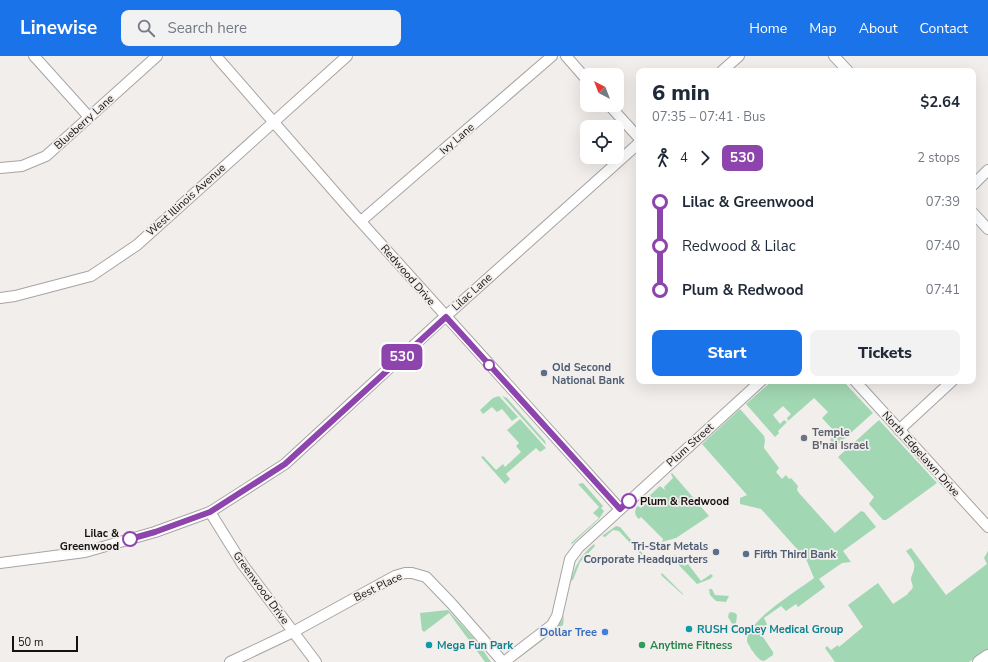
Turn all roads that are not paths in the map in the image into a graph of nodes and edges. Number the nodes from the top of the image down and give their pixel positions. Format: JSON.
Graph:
{"nodes":[{"id":1,"x":34,"y":56,"type":"edge"},
{"id":2,"x":157,"y":56,"type":"edge"},
{"id":3,"x":216,"y":56,"type":"edge"},
{"id":4,"x":347,"y":56,"type":"edge"},
{"id":5,"x":552,"y":56,"type":"edge"},
{"id":6,"x":566,"y":56,"type":"edge"},
{"id":7,"x":739,"y":56,"type":"edge"},
{"id":8,"x":834,"y":56,"type":"edge"},
{"id":9,"x":725,"y":68,"type":"edge"},
{"id":10,"x":845,"y":68,"type":"edge"},
{"id":11,"x":580,"y":72,"type":"edge"},
{"id":12,"x":615,"y":112,"type":"edge"},
{"id":13,"x":89,"y":117,"type":"junction"},
{"id":14,"x":273,"y":121,"type":"junction"},
{"id":15,"x":636,"y":135,"type":"edge"},
{"id":16,"x":636,"y":146,"type":"edge"},
{"id":17,"x":0,"y":168,"type":"edge"},
{"id":18,"x":988,"y":170,"type":"edge"},
{"id":19,"x":976,"y":182,"type":"edge"},
{"id":20,"x":976,"y":216,"type":"edge"},
{"id":21,"x":361,"y":221,"type":"junction"},
{"id":22,"x":988,"y":229,"type":"edge"},
{"id":23,"x":0,"y":298,"type":"edge"},
{"id":24,"x":446,"y":317,"type":"junction"},
{"id":25,"x":758,"y":384,"type":"edge"},
{"id":26,"x":858,"y":384,"type":"edge"},
{"id":27,"x":949,"y":384,"type":"edge"},
{"id":28,"x":899,"y":430,"type":"junction"},
{"id":29,"x":620,"y":509,"type":"junction"},
{"id":30,"x":210,"y":512,"type":"junction"},
{"id":31,"x":988,"y":527,"type":"edge"},
{"id":32,"x":0,"y":563,"type":"edge"},
{"id":33,"x":293,"y":632,"type":"junction"},
{"id":34,"x":988,"y":656,"type":"edge"},
{"id":35,"x":230,"y":662,"type":"edge"},
{"id":36,"x":316,"y":662,"type":"edge"},
{"id":37,"x":504,"y":662,"type":"edge"},
{"id":38,"x":979,"y":662,"type":"edge"}],
"edges":[{"from":1,"to":13,"type":"street"},
{"from":2,"to":13,"type":"street","name":"Blueberry Lane"},
{"from":3,"to":14,"type":"street","name":"Redwood Drive"},
{"from":4,"to":14,"type":"street","name":"West Illinois Avenue"},
{"from":5,"to":21,"type":"street","name":"Ivy Lane"},
{"from":6,"to":11,"type":"street"},
{"from":7,"to":9,"type":"street"},
{"from":8,"to":10,"type":"street"},
{"from":12,"to":15,"type":"street"},
{"from":13,"to":17,"type":"street","name":"Blueberry Lane"},
{"from":14,"to":21,"type":"street","name":"Redwood Drive"},
{"from":14,"to":23,"type":"street","name":"West Illinois Avenue"},
{"from":16,"to":24,"type":"street","name":"Lilac Lane"},
{"from":18,"to":19,"type":"street"},
{"from":20,"to":22,"type":"street"},
{"from":21,"to":24,"type":"street","name":"Redwood Drive"},
{"from":24,"to":29,"type":"street","name":"Redwood Drive"},
{"from":24,"to":30,"type":"street","name":"Lilac Lane"},
{"from":25,"to":29,"type":"street","name":"Plum Street"},
{"from":26,"to":28,"type":"street","name":"North Edgelawn Drive"},
{"from":27,"to":28,"type":"street"},
{"from":28,"to":31,"type":"street","name":"North Edgelawn Drive"},
{"from":29,"to":37,"type":"street","name":"Best Place"},
{"from":30,"to":32,"type":"street","name":"Lilac Lane"},
{"from":30,"to":33,"type":"street","name":"Greenwood Drive"},
{"from":33,"to":35,"type":"street","name":"Best Place"},
{"from":33,"to":36,"type":"street","name":"Greenwood Drive"},
{"from":33,"to":37,"type":"street","name":"Best Place"},
{"from":34,"to":38,"type":"main road"}]}
